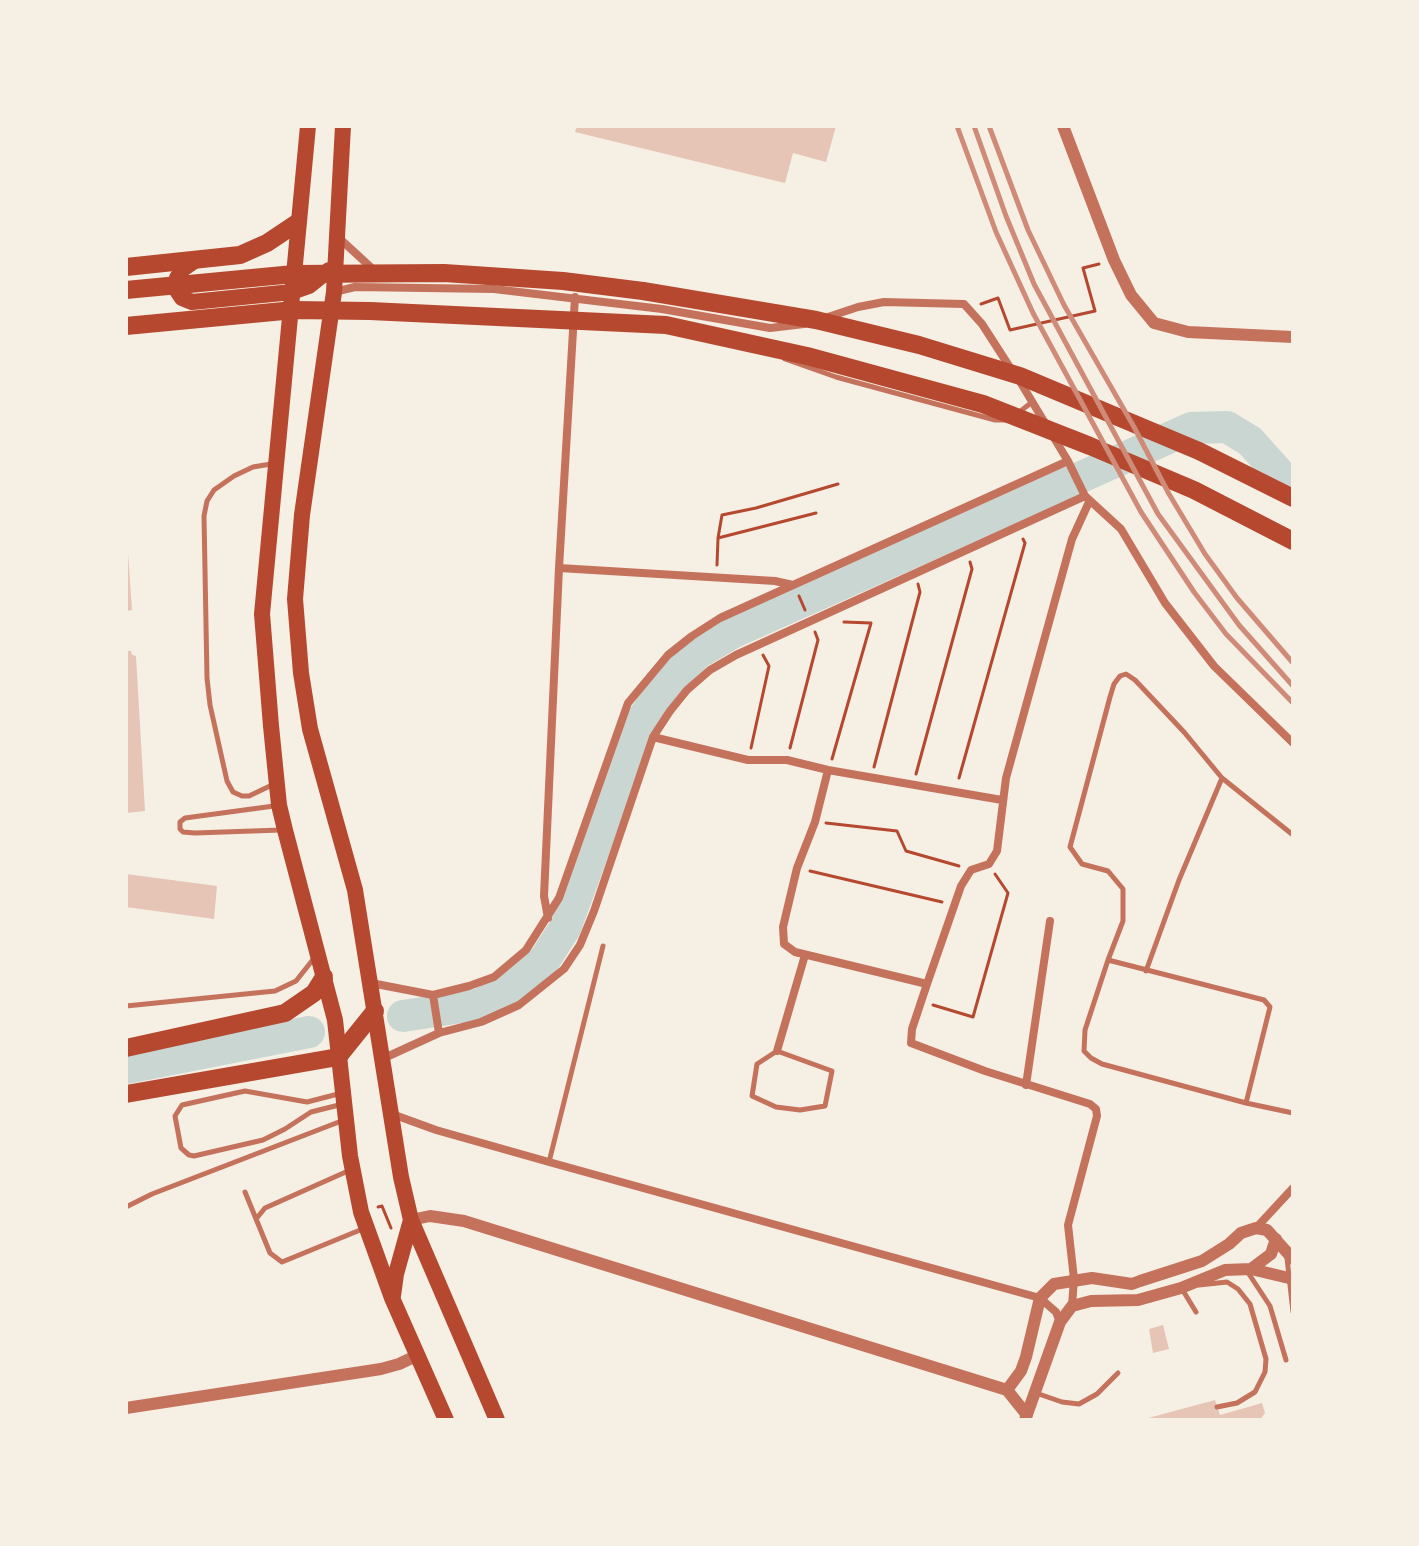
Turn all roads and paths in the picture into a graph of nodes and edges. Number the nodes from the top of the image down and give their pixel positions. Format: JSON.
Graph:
{"nodes":[{"id":1,"x":308,"y":126,"type":"edge"},
{"id":2,"x":343,"y":126,"type":"edge"},
{"id":3,"x":1063,"y":126,"type":"edge"},
{"id":4,"x":297,"y":223,"type":"junction"},
{"id":5,"x":337,"y":237,"type":"junction"},
{"id":6,"x":196,"y":260,"type":"junction"},
{"id":7,"x":335,"y":263,"type":"junction"},
{"id":8,"x":126,"y":267,"type":"edge"},
{"id":9,"x":1083,"y":268,"type":"dead end"},
{"id":10,"x":396,"y":286,"type":"junction"},
{"id":11,"x":126,"y":290,"type":"edge"},
{"id":12,"x":292,"y":292,"type":"junction"},
{"id":13,"x":334,"y":292,"type":"junction"},
{"id":14,"x":575,"y":297,"type":"junction"},
{"id":15,"x":969,"y":308,"type":"junction"},
{"id":16,"x":126,"y":326,"type":"edge"},
{"id":17,"x":1293,"y":337,"type":"edge"},
{"id":18,"x":763,"y":340,"type":"dead end"},
{"id":19,"x":1032,"y":402,"type":"junction"},
{"id":20,"x":1068,"y":461,"type":"junction"},
{"id":21,"x":276,"y":464,"type":"junction"},
{"id":22,"x":838,"y":484,"type":"dead end"},
{"id":23,"x":1293,"y":498,"type":"edge"},
{"id":24,"x":1087,"y":499,"type":"junction"},
{"id":25,"x":816,"y":513,"type":"dead end"},
{"id":26,"x":1018,"y":525,"type":"junction"},
{"id":27,"x":718,"y":538,"type":"junction"},
{"id":28,"x":1293,"y":541,"type":"edge"},
{"id":29,"x":967,"y":548,"type":"junction"},
{"id":30,"x":559,"y":568,"type":"junction"},
{"id":31,"x":915,"y":572,"type":"junction"},
{"id":32,"x":716,"y":577,"type":"junction"},
{"id":33,"x":795,"y":588,"type":"junction"},
{"id":34,"x":834,"y":610,"type":"junction"},
{"id":35,"x":810,"y":619,"type":"junction"},
{"id":36,"x":757,"y":645,"type":"junction"},
{"id":37,"x":653,"y":737,"type":"junction"},
{"id":38,"x":1293,"y":743,"type":"edge"},
{"id":39,"x":748,"y":760,"type":"junction"},
{"id":40,"x":787,"y":760,"type":"junction"},
{"id":41,"x":828,"y":770,"type":"junction"},
{"id":42,"x":871,"y":778,"type":"junction"},
{"id":43,"x":1222,"y":778,"type":"junction"},
{"id":44,"x":277,"y":783,"type":"junction"},
{"id":45,"x":912,"y":786,"type":"junction"},
{"id":46,"x":955,"y":793,"type":"junction"},
{"id":47,"x":1002,"y":800,"type":"junction"},
{"id":48,"x":279,"y":805,"type":"junction"},
{"id":49,"x":815,"y":822,"type":"junction"},
{"id":50,"x":285,"y":830,"type":"junction"},
{"id":51,"x":1293,"y":835,"type":"edge"},
{"id":52,"x":989,"y":864,"type":"junction"},
{"id":53,"x":797,"y":868,"type":"junction"},
{"id":54,"x":971,"y":870,"type":"junction"},
{"id":55,"x":954,"y":904,"type":"junction"},
{"id":56,"x":548,"y":918,"type":"junction"},
{"id":57,"x":1050,"y":921,"type":"dead end"},
{"id":58,"x":603,"y":946,"type":"dead end"},
{"id":59,"x":317,"y":953,"type":"junction"},
{"id":60,"x":805,"y":955,"type":"junction"},
{"id":61,"x":1108,"y":960,"type":"junction"},
{"id":62,"x":1146,"y":971,"type":"junction"},
{"id":63,"x":324,"y":977,"type":"junction"},
{"id":64,"x":371,"y":983,"type":"junction"},
{"id":65,"x":927,"y":984,"type":"junction"},
{"id":66,"x":433,"y":998,"type":"junction"},
{"id":67,"x":922,"y":1002,"type":"junction"},
{"id":68,"x":126,"y":1006,"type":"edge"},
{"id":69,"x":375,"y":1011,"type":"junction"},
{"id":70,"x":439,"y":1033,"type":"junction"},
{"id":71,"x":126,"y":1048,"type":"edge"},
{"id":72,"x":777,"y":1051,"type":"junction"},
{"id":73,"x":338,"y":1057,"type":"junction"},
{"id":74,"x":382,"y":1059,"type":"junction"},
{"id":75,"x":1026,"y":1085,"type":"junction"},
{"id":76,"x":126,"y":1094,"type":"edge"},
{"id":77,"x":1246,"y":1103,"type":"junction"},
{"id":78,"x":344,"y":1105,"type":"junction"},
{"id":79,"x":391,"y":1113,"type":"junction"},
{"id":80,"x":1293,"y":1113,"type":"edge"},
{"id":81,"x":549,"y":1162,"type":"junction"},
{"id":82,"x":353,"y":1169,"type":"junction"},
{"id":83,"x":1293,"y":1188,"type":"edge"},
{"id":84,"x":245,"y":1192,"type":"dead end"},
{"id":85,"x":126,"y":1207,"type":"edge"},
{"id":86,"x":374,"y":1208,"type":"dead end"},
{"id":87,"x":256,"y":1220,"type":"junction"},
{"id":88,"x":411,"y":1220,"type":"junction"},
{"id":89,"x":366,"y":1228,"type":"junction"},
{"id":90,"x":1256,"y":1228,"type":"junction"},
{"id":91,"x":394,"y":1234,"type":"dead end"},
{"id":92,"x":1276,"y":1239,"type":"junction"},
{"id":93,"x":1229,"y":1244,"type":"junction"},
{"id":94,"x":1289,"y":1255,"type":"edge"},
{"id":95,"x":1244,"y":1269,"type":"junction"},
{"id":96,"x":1291,"y":1278,"type":"edge"},
{"id":97,"x":1074,"y":1279,"type":"junction"},
{"id":98,"x":1186,"y":1286,"type":"junction"},
{"id":99,"x":392,"y":1298,"type":"junction"},
{"id":100,"x":1040,"y":1298,"type":"junction"},
{"id":101,"x":1072,"y":1306,"type":"junction"},
{"id":102,"x":1196,"y":1312,"type":"dead end"},
{"id":103,"x":1293,"y":1312,"type":"edge"},
{"id":104,"x":1060,"y":1322,"type":"junction"},
{"id":105,"x":416,"y":1356,"type":"junction"},
{"id":106,"x":1286,"y":1360,"type":"dead end"},
{"id":107,"x":1118,"y":1373,"type":"dead end"},
{"id":108,"x":1007,"y":1390,"type":"junction"},
{"id":109,"x":1035,"y":1392,"type":"junction"},
{"id":110,"x":1217,"y":1407,"type":"dead end"},
{"id":111,"x":126,"y":1408,"type":"edge"},
{"id":112,"x":1026,"y":1418,"type":"edge"},
{"id":113,"x":446,"y":1420,"type":"edge"},
{"id":114,"x":497,"y":1420,"type":"edge"}],
"edges":[{"from":1,"to":4,"type":"main road"},
{"from":2,"to":5,"type":"main road"},
{"from":3,"to":17,"type":"street"},
{"from":4,"to":6,"type":"highway"},
{"from":4,"to":12,"type":"main road"},
{"from":5,"to":7,"type":"main road"},
{"from":5,"to":10,"type":"street"},
{"from":6,"to":8,"type":"highway"},
{"from":6,"to":12,"type":"main road"},
{"from":7,"to":12,"type":"main road"},
{"from":7,"to":13,"type":"main road"},
{"from":9,"to":15,"type":"path"},
{"from":10,"to":13,"type":"street"},
{"from":10,"to":14,"type":"street"},
{"from":11,"to":23,"type":"highway"},
{"from":12,"to":21,"type":"main road"},
{"from":13,"to":64,"type":"main road"},
{"from":14,"to":15,"type":"street"},
{"from":14,"to":30,"type":"street"},
{"from":15,"to":19,"type":"street"},
{"from":16,"to":28,"type":"highway"},
{"from":18,"to":19,"type":"lane"},
{"from":19,"to":20,"type":"street"},
{"from":20,"to":24,"type":"street"},
{"from":20,"to":33,"type":"street"},
{"from":21,"to":44,"type":"main road"},
{"from":21,"to":44,"type":"lane"},
{"from":22,"to":27,"type":"path"},
{"from":24,"to":26,"type":"street"},
{"from":24,"to":38,"type":"street"},
{"from":24,"to":47,"type":"street"},
{"from":25,"to":27,"type":"path"},
{"from":26,"to":29,"type":"street"},
{"from":26,"to":46,"type":"path"},
{"from":27,"to":32,"type":"path"},
{"from":29,"to":31,"type":"street"},
{"from":29,"to":45,"type":"path"},
{"from":30,"to":32,"type":"street"},
{"from":30,"to":56,"type":"street"},
{"from":31,"to":34,"type":"street"},
{"from":31,"to":42,"type":"path"},
{"from":32,"to":33,"type":"street"},
{"from":33,"to":35,"type":"path"},
{"from":33,"to":56,"type":"street"},
{"from":34,"to":35,"type":"street"},
{"from":34,"to":41,"type":"path"},
{"from":35,"to":36,"type":"street"},
{"from":35,"to":40,"type":"path"},
{"from":36,"to":37,"type":"street"},
{"from":36,"to":39,"type":"path"},
{"from":37,"to":39,"type":"street"},
{"from":37,"to":70,"type":"street"},
{"from":39,"to":40,"type":"street"},
{"from":40,"to":41,"type":"street"},
{"from":41,"to":42,"type":"street"},
{"from":41,"to":49,"type":"street"},
{"from":42,"to":45,"type":"street"},
{"from":43,"to":51,"type":"lane"},
{"from":43,"to":61,"type":"lane"},
{"from":43,"to":62,"type":"lane"},
{"from":44,"to":48,"type":"main road"},
{"from":45,"to":46,"type":"street"},
{"from":46,"to":47,"type":"street"},
{"from":47,"to":52,"type":"street"},
{"from":48,"to":50,"type":"main road"},
{"from":48,"to":50,"type":"lane"},
{"from":49,"to":53,"type":"street"},
{"from":49,"to":54,"type":"path"},
{"from":50,"to":59,"type":"main road"},
{"from":52,"to":54,"type":"street"},
{"from":52,"to":67,"type":"path"},
{"from":53,"to":55,"type":"path"},
{"from":53,"to":60,"type":"street"},
{"from":54,"to":55,"type":"street"},
{"from":55,"to":65,"type":"street"},
{"from":56,"to":66,"type":"street"},
{"from":57,"to":75,"type":"street"},
{"from":58,"to":81,"type":"lane"},
{"from":59,"to":63,"type":"main road"},
{"from":59,"to":68,"type":"lane"},
{"from":60,"to":65,"type":"street"},
{"from":60,"to":72,"type":"street"},
{"from":61,"to":62,"type":"lane"},
{"from":61,"to":77,"type":"lane"},
{"from":62,"to":77,"type":"lane"},
{"from":63,"to":71,"type":"highway"},
{"from":63,"to":73,"type":"main road"},
{"from":64,"to":66,"type":"street"},
{"from":64,"to":69,"type":"main road"},
{"from":65,"to":67,"type":"street"},
{"from":66,"to":70,"type":"street"},
{"from":67,"to":75,"type":"street"},
{"from":69,"to":73,"type":"highway"},
{"from":69,"to":74,"type":"main road"},
{"from":70,"to":74,"type":"street"},
{"from":72,"to":72,"type":"lane"},
{"from":73,"to":76,"type":"highway"},
{"from":73,"to":78,"type":"main road"},
{"from":74,"to":79,"type":"main road"},
{"from":75,"to":97,"type":"street"},
{"from":77,"to":80,"type":"lane"},
{"from":78,"to":78,"type":"lane"},
{"from":78,"to":82,"type":"main road"},
{"from":78,"to":85,"type":"lane"},
{"from":79,"to":81,"type":"street"},
{"from":79,"to":88,"type":"main road"},
{"from":81,"to":100,"type":"street"},
{"from":82,"to":87,"type":"lane"},
{"from":82,"to":89,"type":"main road"},
{"from":83,"to":90,"type":"street"},
{"from":84,"to":87,"type":"lane"},
{"from":86,"to":91,"type":"path"},
{"from":87,"to":89,"type":"lane"},
{"from":88,"to":99,"type":"main road"},
{"from":88,"to":108,"type":"street"},
{"from":88,"to":114,"type":"main road"},
{"from":89,"to":99,"type":"main road"},
{"from":90,"to":92,"type":"street"},
{"from":90,"to":93,"type":"street"},
{"from":92,"to":94,"type":"street"},
{"from":92,"to":95,"type":"street"},
{"from":93,"to":95,"type":"street"},
{"from":93,"to":97,"type":"street"},
{"from":94,"to":96,"type":"lane"},
{"from":95,"to":96,"type":"street"},
{"from":95,"to":98,"type":"street"},
{"from":95,"to":106,"type":"lane"},
{"from":96,"to":103,"type":"lane"},
{"from":97,"to":100,"type":"street"},
{"from":97,"to":101,"type":"street"},
{"from":98,"to":101,"type":"street"},
{"from":98,"to":102,"type":"lane"},
{"from":98,"to":110,"type":"lane"},
{"from":99,"to":105,"type":"main road"},
{"from":100,"to":104,"type":"street"},
{"from":100,"to":108,"type":"street"},
{"from":101,"to":104,"type":"street"},
{"from":104,"to":109,"type":"street"},
{"from":105,"to":111,"type":"street"},
{"from":105,"to":113,"type":"main road"},
{"from":107,"to":109,"type":"lane"},
{"from":108,"to":112,"type":"street"},
{"from":109,"to":112,"type":"street"}]}
